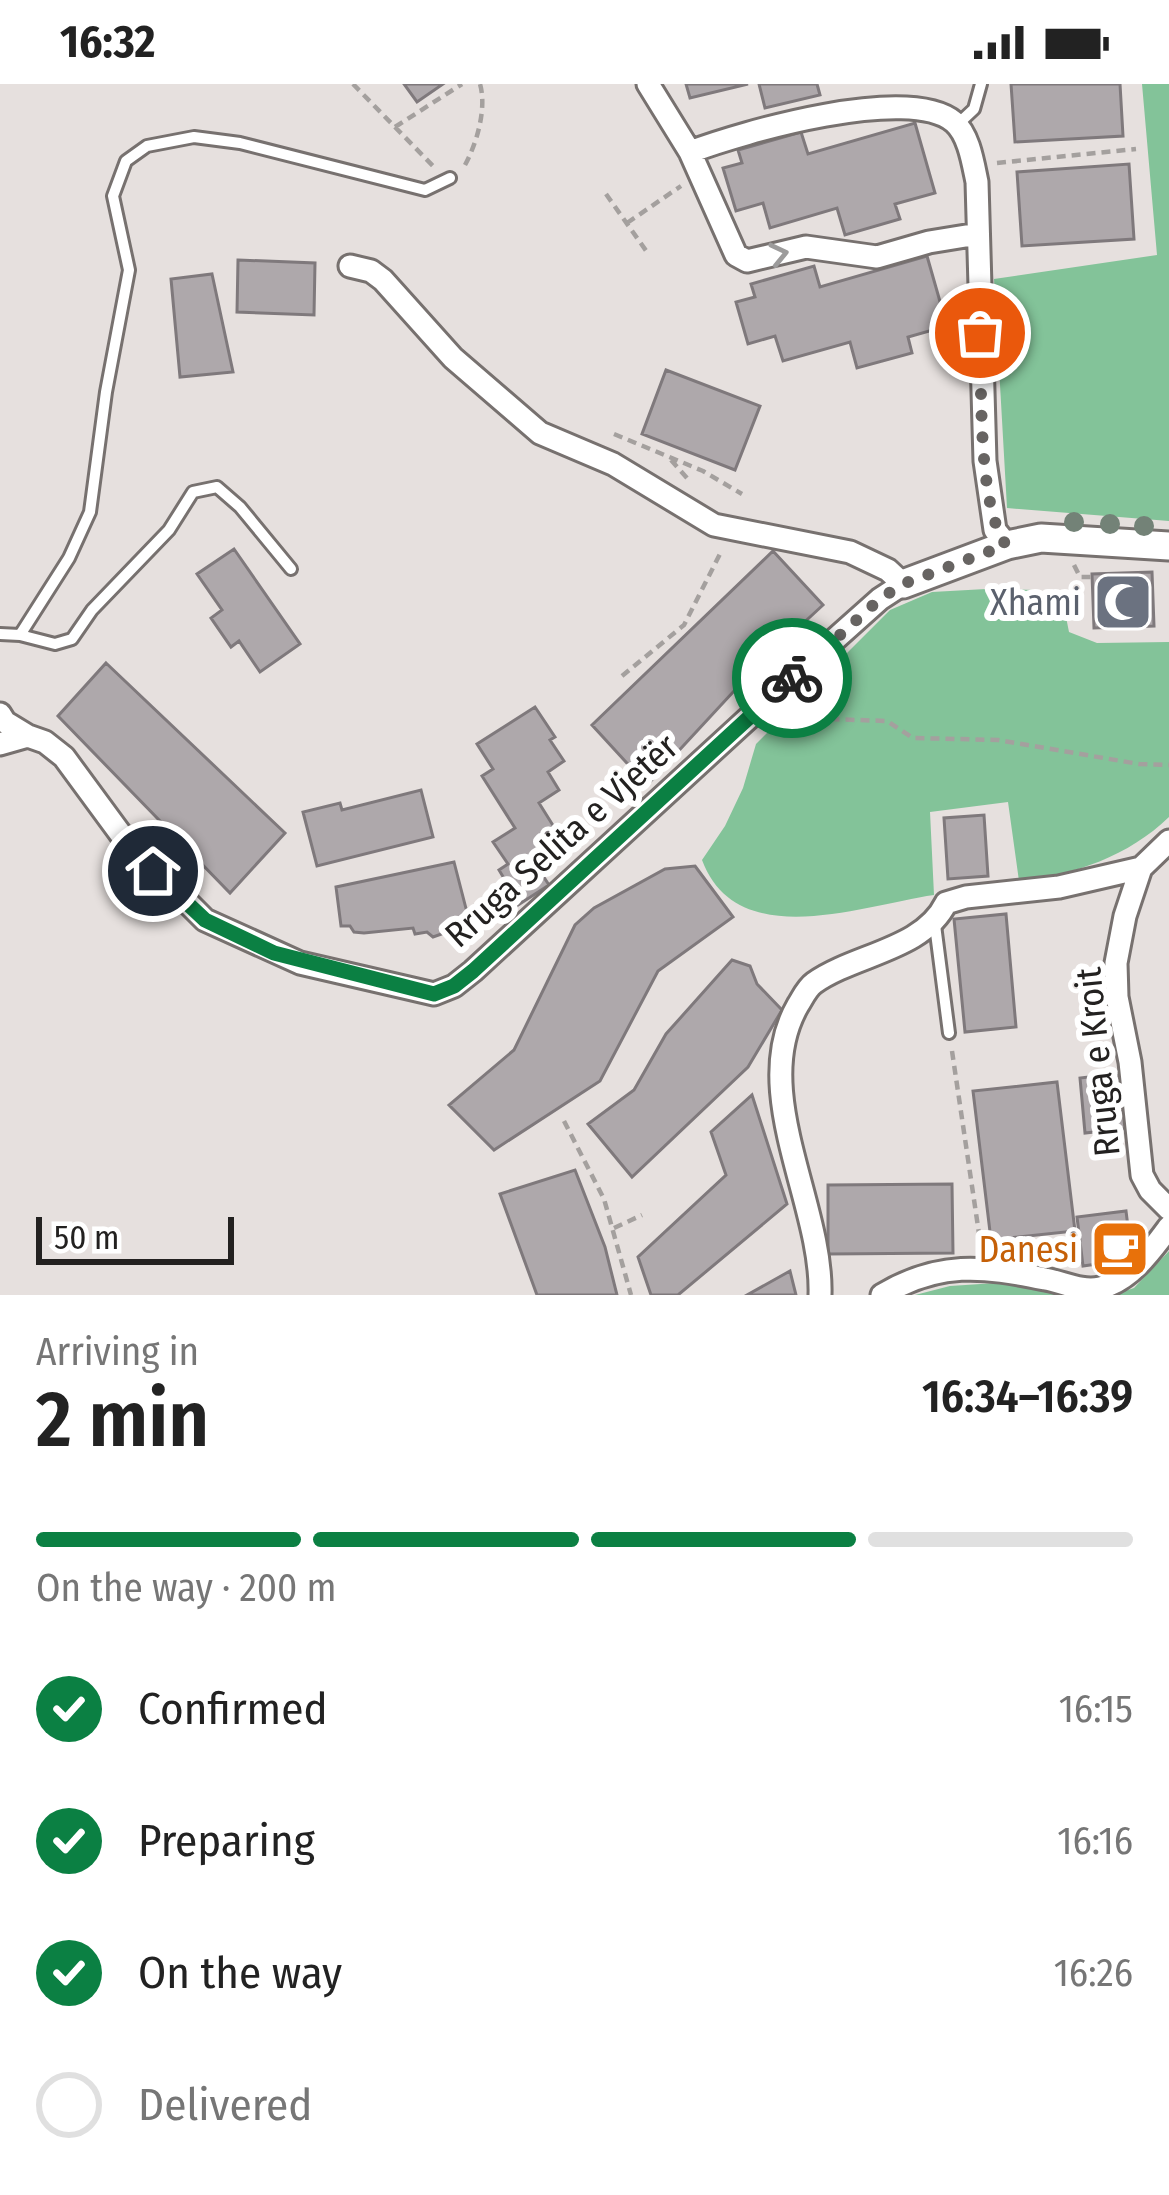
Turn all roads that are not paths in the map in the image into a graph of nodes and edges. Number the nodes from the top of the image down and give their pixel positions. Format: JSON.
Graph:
{"nodes":[{"id":1,"x":648,"y":84,"type":"edge"},
{"id":2,"x":907,"y":84,"type":"edge"},
{"id":3,"x":981,"y":84,"type":"edge"},
{"id":4,"x":914,"y":109,"type":"junction"},
{"id":5,"x":958,"y":124,"type":"junction"},
{"id":6,"x":690,"y":152,"type":"junction"},
{"id":7,"x":450,"y":178,"type":"road end"},
{"id":8,"x":978,"y":234,"type":"junction"},
{"id":9,"x":350,"y":266,"type":"dead end"},
{"id":10,"x":1006,"y":545,"type":"junction"},
{"id":11,"x":1169,"y":545,"type":"edge"},
{"id":12,"x":291,"y":569,"type":"dead end"},
{"id":13,"x":903,"y":584,"type":"junction"},
{"id":14,"x":0,"y":634,"type":"edge"},
{"id":15,"x":20,"y":635,"type":"junction"},
{"id":16,"x":0,"y":714,"type":"edge"},
{"id":17,"x":28,"y":736,"type":"junction"},
{"id":18,"x":0,"y":744,"type":"edge"},
{"id":19,"x":1169,"y":841,"type":"edge"},
{"id":20,"x":1141,"y":868,"type":"junction"},
{"id":21,"x":935,"y":925,"type":"junction"},
{"id":22,"x":950,"y":1034,"type":"road end"},
{"id":23,"x":1169,"y":1209,"type":"edge"},
{"id":24,"x":1169,"y":1227,"type":"edge"},
{"id":25,"x":820,"y":1295,"type":"edge"},
{"id":26,"x":882,"y":1295,"type":"edge"}],
"edges":[{"from":1,"to":6,"type":"street"},
{"from":2,"to":4,"type":"street"},
{"from":3,"to":5,"type":"lane"},
{"from":4,"to":5,"type":"street"},
{"from":4,"to":6,"type":"street"},
{"from":5,"to":8,"type":"street"},
{"from":6,"to":8,"type":"street","one_way":true},
{"from":7,"to":15,"type":"lane"},
{"from":8,"to":10,"type":"street"},
{"from":9,"to":13,"type":"street"},
{"from":10,"to":11,"type":"street","name":"Rruga Selita e Vjetër"},
{"from":10,"to":13,"type":"street","name":"Rruga Selita e Vjetër"},
{"from":12,"to":15,"type":"lane"},
{"from":13,"to":17,"type":"street","name":"Rruga Selita e Vjetër"},
{"from":14,"to":15,"type":"lane"},
{"from":16,"to":17,"type":"street","name":"Rruga Selita e Vjetër"},
{"from":17,"to":18,"type":"street"},
{"from":19,"to":20,"type":"street","name":"Rruga e Kroit"},
{"from":20,"to":21,"type":"street"},
{"from":20,"to":23,"type":"street","name":"Rruga e Kroit"},
{"from":21,"to":22,"type":"lane"},
{"from":21,"to":25,"type":"street"},
{"from":24,"to":26,"type":"street"}]}
